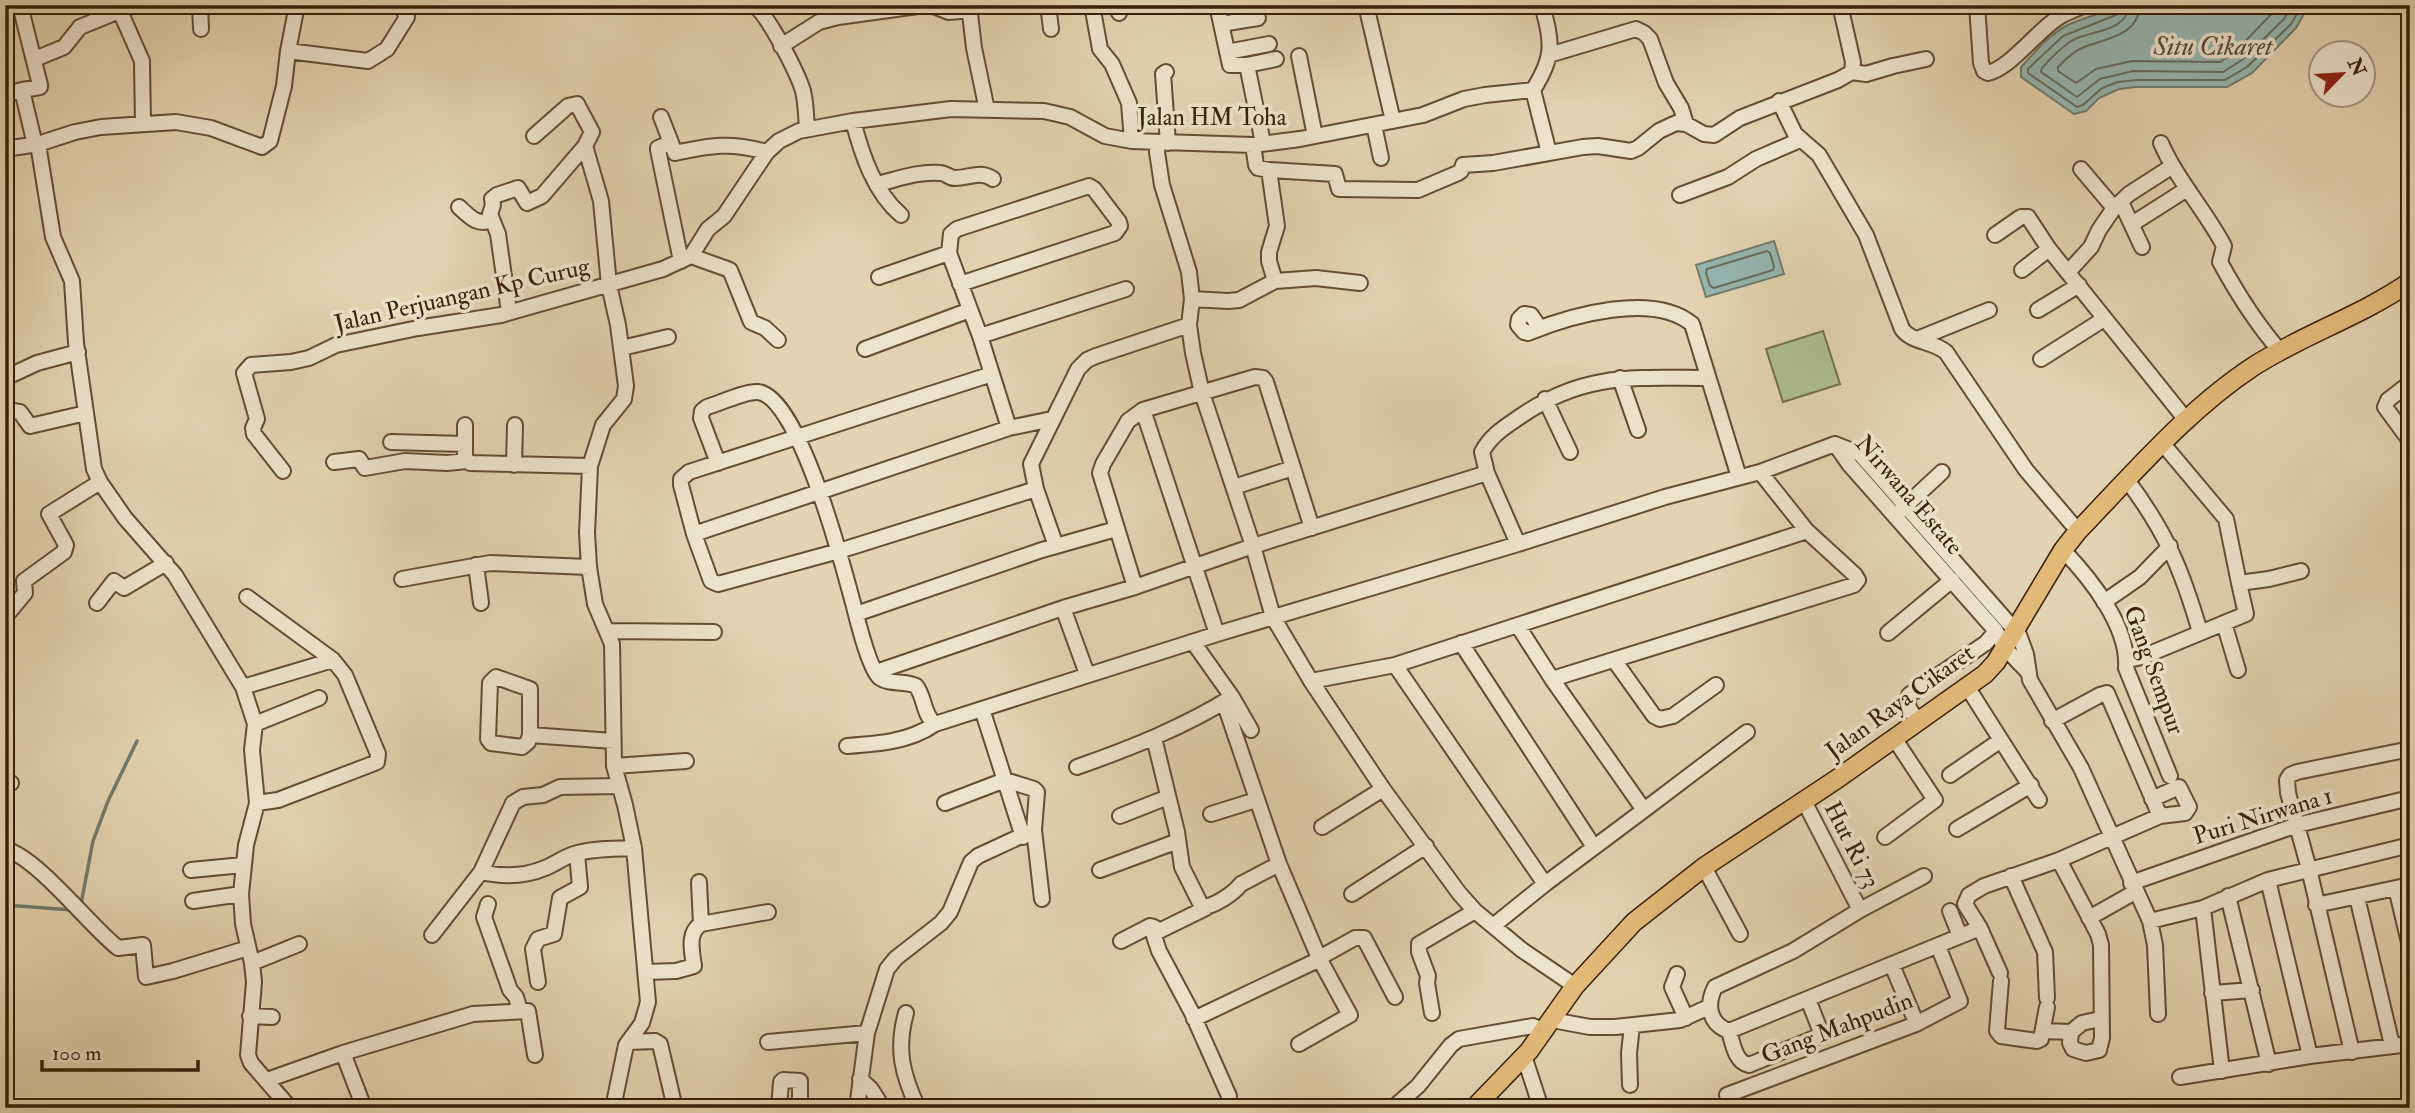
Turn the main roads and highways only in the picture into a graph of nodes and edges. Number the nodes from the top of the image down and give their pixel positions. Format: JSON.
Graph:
{"nodes":[{"id":1,"x":2410,"y":282,"type":"edge"},
{"id":2,"x":1474,"y":1108,"type":"edge"}],
"edges":[{"from":1,"to":2,"type":"main road","name":"Jalan Raya Cikaret"}]}
